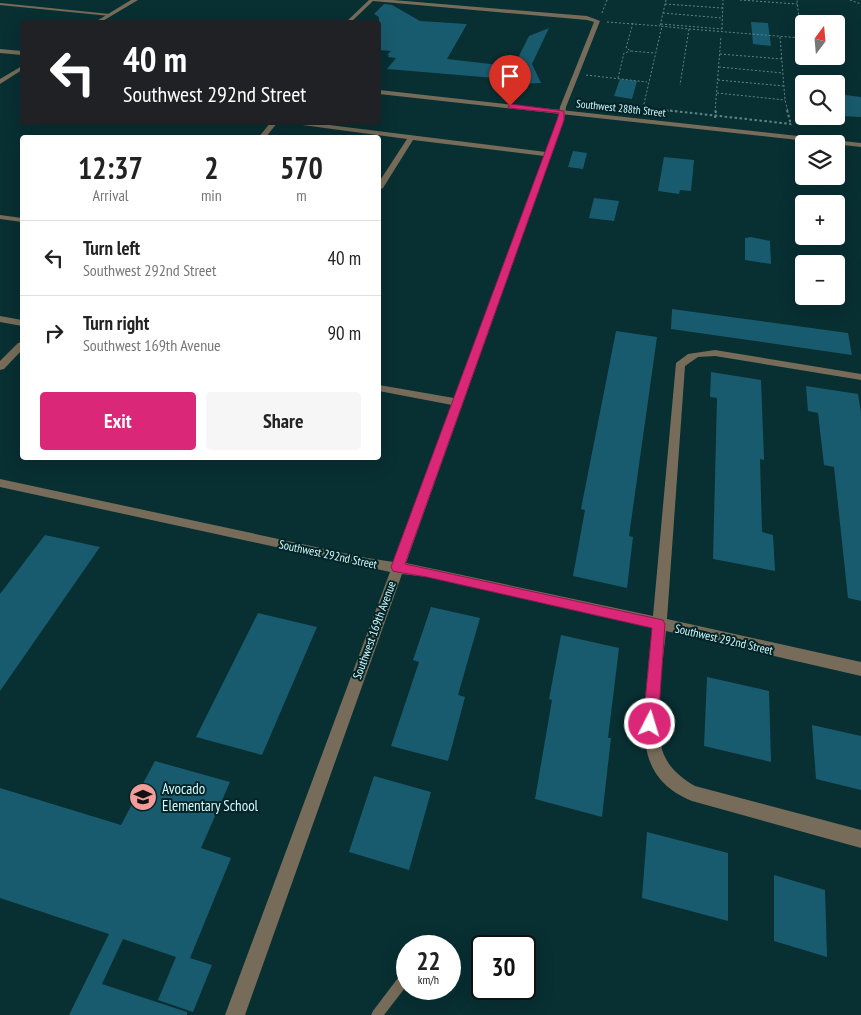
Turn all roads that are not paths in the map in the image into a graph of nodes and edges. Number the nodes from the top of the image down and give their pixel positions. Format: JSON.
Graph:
{"nodes":[{"id":1,"x":135,"y":0,"type":"edge"},
{"id":2,"x":373,"y":0,"type":"edge"},
{"id":3,"x":0,"y":4,"type":"edge"},
{"id":4,"x":110,"y":15,"type":"junction"},
{"id":5,"x":101,"y":20,"type":"edge"},
{"id":6,"x":350,"y":20,"type":"edge"},
{"id":7,"x":0,"y":51,"type":"edge"},
{"id":8,"x":20,"y":53,"type":"edge"},
{"id":9,"x":20,"y":69,"type":"edge"},
{"id":10,"x":0,"y":82,"type":"edge"},
{"id":11,"x":381,"y":92,"type":"edge"},
{"id":12,"x":562,"y":112,"type":"junction"},
{"id":13,"x":272,"y":125,"type":"edge"},
{"id":14,"x":307,"y":125,"type":"edge"},
{"id":15,"x":264,"y":135,"type":"edge"},
{"id":16,"x":411,"y":138,"type":"junction"},
{"id":17,"x":861,"y":144,"type":"edge"},
{"id":18,"x":548,"y":154,"type":"junction"},
{"id":19,"x":381,"y":185,"type":"edge"},
{"id":20,"x":0,"y":217,"type":"edge"},
{"id":21,"x":20,"y":220,"type":"edge"},
{"id":22,"x":0,"y":319,"type":"edge"},
{"id":23,"x":20,"y":323,"type":"edge"},
{"id":24,"x":20,"y":347,"type":"edge"},
{"id":25,"x":0,"y":367,"type":"edge"},
{"id":26,"x":861,"y":377,"type":"edge"},
{"id":27,"x":381,"y":388,"type":"edge"},
{"id":28,"x":458,"y":402,"type":"junction"},
{"id":29,"x":0,"y":483,"type":"edge"},
{"id":30,"x":397,"y":567,"type":"junction"},
{"id":31,"x":658,"y":624,"type":"junction"},
{"id":32,"x":861,"y":670,"type":"edge"},
{"id":33,"x":861,"y":839,"type":"edge"},
{"id":34,"x":396,"y":990,"type":"edge"},
{"id":35,"x":234,"y":1015,"type":"edge"},
{"id":36,"x":377,"y":1015,"type":"edge"}],
"edges":[{"from":1,"to":4,"type":"street"},
{"from":2,"to":6,"type":"street"},
{"from":2,"to":12,"type":"street","name":"Southwest 169th Avenue"},
{"from":3,"to":4,"type":"lane"},
{"from":4,"to":5,"type":"street"},
{"from":7,"to":8,"type":"street"},
{"from":9,"to":10,"type":"street"},
{"from":11,"to":12,"type":"street","name":"Southwest 288th Street"},
{"from":12,"to":17,"type":"street","name":"Southwest 288th Street"},
{"from":12,"to":18,"type":"street","name":"Southwest 169th Avenue"},
{"from":13,"to":15,"type":"street"},
{"from":14,"to":16,"type":"street"},
{"from":16,"to":18,"type":"street"},
{"from":16,"to":19,"type":"street"},
{"from":18,"to":28,"type":"street","name":"Southwest 169th Avenue"},
{"from":20,"to":21,"type":"street"},
{"from":22,"to":23,"type":"street"},
{"from":24,"to":25,"type":"street"},
{"from":26,"to":31,"type":"street"},
{"from":27,"to":28,"type":"street"},
{"from":28,"to":30,"type":"street","name":"Southwest 169th Avenue"},
{"from":29,"to":30,"type":"street","name":"Southwest 292nd Street"},
{"from":30,"to":31,"type":"street","name":"Southwest 292nd Street"},
{"from":30,"to":35,"type":"street","name":"Southwest 169th Avenue"},
{"from":31,"to":32,"type":"street","name":"Southwest 292nd Street"},
{"from":31,"to":33,"type":"street"},
{"from":34,"to":36,"type":"lane"}]}
